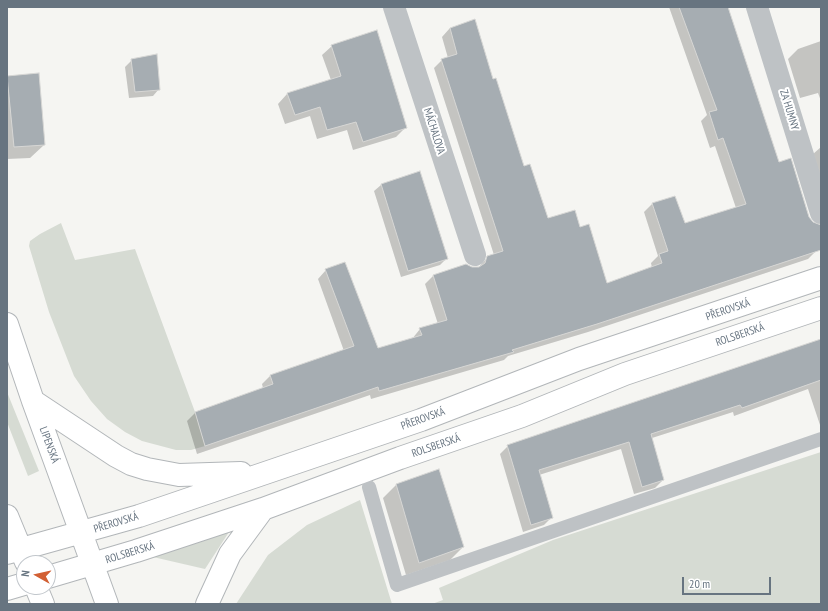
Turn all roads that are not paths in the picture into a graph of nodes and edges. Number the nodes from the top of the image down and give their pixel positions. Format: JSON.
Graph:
{"nodes":[{"id":1,"x":394,"y":7,"type":"edge"},
{"id":2,"x":756,"y":7,"type":"edge"},
{"id":3,"x":821,"y":213,"type":"edge"},
{"id":4,"x":475,"y":255,"type":"dead end"},
{"id":5,"x":821,"y":278,"type":"edge"},
{"id":6,"x":821,"y":308,"type":"edge"},
{"id":7,"x":7,"y":324,"type":"edge"},
{"id":8,"x":32,"y":401,"type":"junction"},
{"id":9,"x":821,"y":439,"type":"edge"},
{"id":10,"x":264,"y":472,"type":"junction"},
{"id":11,"x":369,"y":487,"type":"dead end"},
{"id":12,"x":263,"y":509,"type":"junction"},
{"id":13,"x":7,"y":516,"type":"edge"},
{"id":14,"x":81,"y":533,"type":"junction"},
{"id":15,"x":18,"y":555,"type":"edge"},
{"id":16,"x":93,"y":564,"type":"junction"},
{"id":17,"x":56,"y":575,"type":"edge"},
{"id":18,"x":107,"y":604,"type":"edge"},
{"id":19,"x":207,"y":604,"type":"edge"}],
"edges":[{"from":1,"to":4,"type":"street","name":"MÁCHALOVA"},
{"from":2,"to":3,"type":"street","name":"ZA HUMNY"},
{"from":5,"to":10,"type":"main road","name":"PŘEROVSKÁ"},
{"from":6,"to":12,"type":"main road","name":"ROLSBERSKÁ"},
{"from":7,"to":8,"type":"main road","name":"LIPENSKÁ"},
{"from":8,"to":10,"type":"main road"},
{"from":8,"to":14,"type":"main road","name":"LIPENSKÁ"},
{"from":9,"to":11,"type":"lane"},
{"from":10,"to":14,"type":"main road","name":"PŘEROVSKÁ"},
{"from":12,"to":16,"type":"main road","name":"ROLSBERSKÁ"},
{"from":12,"to":19,"type":"main road"},
{"from":13,"to":15,"type":"main road"},
{"from":14,"to":15,"type":"main road","name":"PŘEROVSKÁ"},
{"from":14,"to":16,"type":"main road","name":"LIPENSKÁ"},
{"from":16,"to":17,"type":"main road","name":"ROLSBERSKÁ"},
{"from":16,"to":18,"type":"main road","name":"LIPENSKÁ"}]}
